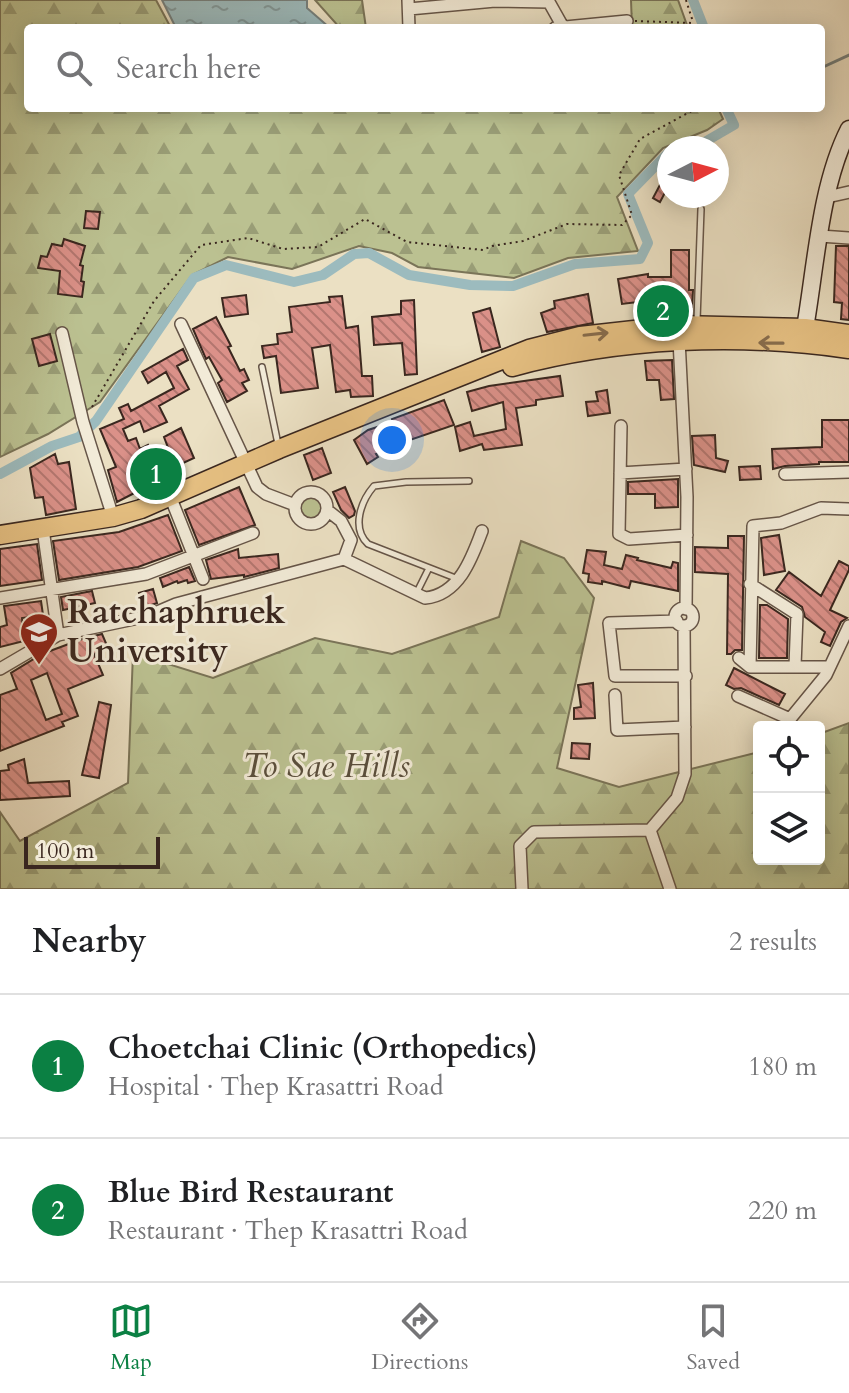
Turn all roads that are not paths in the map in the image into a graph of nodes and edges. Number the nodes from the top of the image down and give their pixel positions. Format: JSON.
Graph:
{"nodes":[{"id":1,"x":408,"y":5,"type":"edge"},
{"id":2,"x":627,"y":21,"type":"road end"},
{"id":3,"x":561,"y":24,"type":"edge"},
{"id":4,"x":595,"y":24,"type":"edge"},
{"id":5,"x":849,"y":129,"type":"edge"},
{"id":6,"x":849,"y":192,"type":"edge"},
{"id":7,"x":827,"y":197,"type":"junction"},
{"id":8,"x":701,"y":209,"type":"dead end"},
{"id":9,"x":820,"y":236,"type":"junction"},
{"id":10,"x":849,"y":238,"type":"edge"},
{"id":11,"x":181,"y":324,"type":"dead end"},
{"id":12,"x":697,"y":325,"type":"junction"},
{"id":13,"x":805,"y":328,"type":"junction"},
{"id":14,"x":62,"y":333,"type":"dead end"},
{"id":15,"x":849,"y":334,"type":"edge"},
{"id":16,"x":679,"y":340,"type":"junction"},
{"id":17,"x":849,"y":349,"type":"edge"},
{"id":18,"x":531,"y":355,"type":"junction"},
{"id":19,"x":262,"y":367,"type":"dead end"},
{"id":20,"x":621,"y":426,"type":"dead end"},
{"id":21,"x":279,"y":449,"type":"junction"},
{"id":22,"x":246,"y":463,"type":"junction"},
{"id":23,"x":686,"y":469,"type":"junction"},
{"id":24,"x":849,"y":472,"type":"edge"},
{"id":25,"x":620,"y":473,"type":"junction"},
{"id":26,"x":785,"y":474,"type":"dead end"},
{"id":27,"x":469,"y":481,"type":"dead end"},
{"id":28,"x":170,"y":496,"type":"junction"},
{"id":29,"x":295,"y":505,"type":"junction"},
{"id":30,"x":849,"y":509,"type":"edge"},
{"id":31,"x":327,"y":510,"type":"junction"},
{"id":32,"x":113,"y":517,"type":"junction"},
{"id":33,"x":43,"y":529,"type":"junction"},
{"id":34,"x":482,"y":531,"type":"dead end"},
{"id":35,"x":253,"y":533,"type":"dead end"},
{"id":36,"x":0,"y":535,"type":"edge"},
{"id":37,"x":687,"y":535,"type":"junction"},
{"id":38,"x":194,"y":555,"type":"junction"},
{"id":39,"x":344,"y":559,"type":"junction"},
{"id":40,"x":429,"y":568,"type":"junction"},
{"id":41,"x":203,"y":579,"type":"dead end"},
{"id":42,"x":459,"y":580,"type":"junction"},
{"id":43,"x":750,"y":584,"type":"junction"},
{"id":44,"x":53,"y":590,"type":"junction"},
{"id":45,"x":416,"y":593,"type":"junction"},
{"id":46,"x":0,"y":598,"type":"edge"},
{"id":47,"x":680,"y":623,"type":"junction"},
{"id":48,"x":849,"y":626,"type":"edge"},
{"id":49,"x":58,"y":635,"type":"junction"},
{"id":50,"x":739,"y":658,"type":"dead end"},
{"id":51,"x":795,"y":666,"type":"junction"},
{"id":52,"x":750,"y":667,"type":"junction"},
{"id":53,"x":829,"y":667,"type":"junction"},
{"id":54,"x":0,"y":669,"type":"edge"},
{"id":55,"x":686,"y":676,"type":"junction"},
{"id":56,"x":615,"y":695,"type":"dead end"},
{"id":57,"x":738,"y":696,"type":"dead end"},
{"id":58,"x":685,"y":727,"type":"junction"},
{"id":59,"x":650,"y":830,"type":"junction"},
{"id":60,"x":522,"y":889,"type":"edge"},
{"id":61,"x":670,"y":889,"type":"edge"}],
"edges":[{"from":1,"to":3,"type":"street"},
{"from":2,"to":4,"type":"street"},
{"from":5,"to":7,"type":"street"},
{"from":6,"to":7,"type":"street"},
{"from":7,"to":9,"type":"street"},
{"from":8,"to":12,"type":"lane"},
{"from":9,"to":10,"type":"street"},
{"from":9,"to":13,"type":"street"},
{"from":11,"to":22,"type":"street"},
{"from":12,"to":13,"type":"main road"},
{"from":18,"to":12,"type":"main road","one_way":true},
{"from":13,"to":15,"type":"main road"},
{"from":14,"to":32,"type":"street"},
{"from":17,"to":16,"type":"main road","one_way":true},
{"from":16,"to":18,"type":"main road"},
{"from":16,"to":23,"type":"street"},
{"from":18,"to":21,"type":"main road"},
{"from":19,"to":21,"type":"lane"},
{"from":20,"to":25,"type":"street"},
{"from":21,"to":22,"type":"main road"},
{"from":22,"to":28,"type":"main road"},
{"from":22,"to":29,"type":"street"},
{"from":23,"to":25,"type":"street"},
{"from":23,"to":37,"type":"street"},
{"from":24,"to":26,"type":"street"},
{"from":25,"to":37,"type":"street"},
{"from":27,"to":40,"type":"lane"},
{"from":28,"to":32,"type":"main road"},
{"from":28,"to":38,"type":"street"},
{"from":29,"to":31,"type":"street"},
{"from":29,"to":31,"type":"street"},
{"from":30,"to":43,"type":"street"},
{"from":31,"to":39,"type":"street"},
{"from":32,"to":33,"type":"main road"},
{"from":33,"to":36,"type":"main road"},
{"from":33,"to":44,"type":"street"},
{"from":34,"to":42,"type":"street"},
{"from":35,"to":38,"type":"street"},
{"from":37,"to":47,"type":"street"},
{"from":38,"to":41,"type":"street"},
{"from":38,"to":44,"type":"street"},
{"from":39,"to":45,"type":"street"},
{"from":39,"to":49,"type":"street"},
{"from":40,"to":42,"type":"lane"},
{"from":40,"to":45,"type":"lane"},
{"from":42,"to":45,"type":"street"},
{"from":43,"to":51,"type":"street"},
{"from":43,"to":52,"type":"street"},
{"from":44,"to":46,"type":"street"},
{"from":44,"to":49,"type":"street"},
{"from":47,"to":55,"type":"street"},
{"from":47,"to":55,"type":"street"},
{"from":48,"to":53,"type":"street"},
{"from":49,"to":54,"type":"street"},
{"from":50,"to":52,"type":"street"},
{"from":51,"to":52,"type":"street"},
{"from":51,"to":53,"type":"street"},
{"from":53,"to":57,"type":"street"},
{"from":55,"to":58,"type":"street"},
{"from":56,"to":58,"type":"street"},
{"from":58,"to":59,"type":"street"},
{"from":59,"to":60,"type":"street"},
{"from":59,"to":61,"type":"street"}]}
